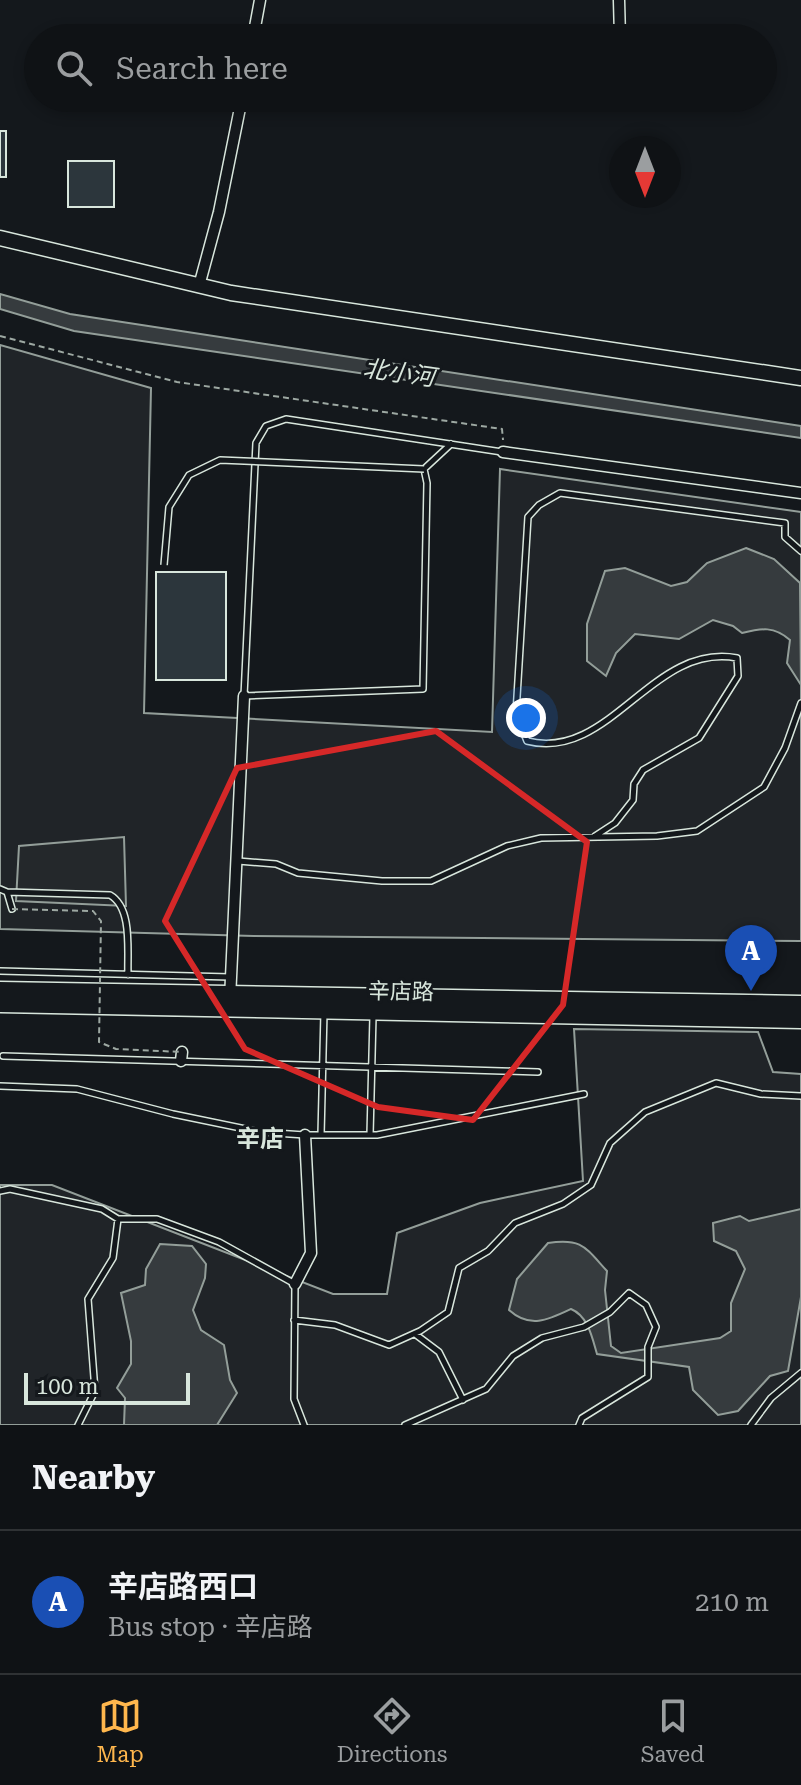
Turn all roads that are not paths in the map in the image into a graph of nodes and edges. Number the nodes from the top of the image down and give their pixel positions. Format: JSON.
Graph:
{"nodes":[{"id":1,"x":260,"y":0,"type":"edge"},
{"id":2,"x":619,"y":0,"type":"edge"},
{"id":3,"x":256,"y":24,"type":"edge"},
{"id":4,"x":620,"y":24,"type":"edge"},
{"id":5,"x":239,"y":112,"type":"edge"},
{"id":6,"x":0,"y":238,"type":"edge"},
{"id":7,"x":199,"y":286,"type":"junction"},
{"id":8,"x":801,"y":378,"type":"edge"},
{"id":9,"x":451,"y":444,"type":"junction"},
{"id":10,"x":503,"y":452,"type":"joint"},
{"id":11,"x":424,"y":469,"type":"junction"},
{"id":12,"x":801,"y":493,"type":"edge"},
{"id":13,"x":801,"y":551,"type":"edge"},
{"id":14,"x":164,"y":565,"type":"dead end"},
{"id":15,"x":244,"y":696,"type":"junction"},
{"id":16,"x":801,"y":703,"type":"edge"},
{"id":17,"x":595,"y":836,"type":"junction"},
{"id":18,"x":236,"y":861,"type":"junction"},
{"id":19,"x":0,"y":889,"type":"edge"},
{"id":20,"x":7,"y":892,"type":"junction"},
{"id":21,"x":12,"y":909,"type":"road end"},
{"id":22,"x":0,"y":971,"type":"edge"},
{"id":23,"x":128,"y":975,"type":"junction"},
{"id":24,"x":0,"y":990,"type":"edge"},
{"id":25,"x":230,"y":994,"type":"junction"},
{"id":26,"x":0,"y":1004,"type":"edge"},
{"id":27,"x":801,"y":1004,"type":"edge"},
{"id":28,"x":324,"y":1011,"type":"junction"},
{"id":29,"x":373,"y":1012,"type":"junction"},
{"id":30,"x":801,"y":1020,"type":"edge"},
{"id":31,"x":3,"y":1056,"type":"dead end"},
{"id":32,"x":322,"y":1066,"type":"junction"},
{"id":33,"x":372,"y":1067,"type":"junction"},
{"id":34,"x":538,"y":1072,"type":"dead end"},
{"id":35,"x":0,"y":1086,"type":"edge"},
{"id":36,"x":584,"y":1094,"type":"dead end"},
{"id":37,"x":801,"y":1096,"type":"edge"},
{"id":38,"x":305,"y":1135,"type":"junction"},
{"id":39,"x":321,"y":1135,"type":"junction"},
{"id":40,"x":370,"y":1135,"type":"junction"},
{"id":41,"x":0,"y":1191,"type":"edge"},
{"id":42,"x":118,"y":1219,"type":"junction"},
{"id":43,"x":295,"y":1284,"type":"junction"},
{"id":44,"x":294,"y":1320,"type":"junction"},
{"id":45,"x":414,"y":1334,"type":"junction"},
{"id":46,"x":801,"y":1373,"type":"edge"},
{"id":47,"x":463,"y":1400,"type":"junction"},
{"id":48,"x":78,"y":1425,"type":"edge"},
{"id":49,"x":304,"y":1425,"type":"edge"},
{"id":50,"x":405,"y":1425,"type":"edge"},
{"id":51,"x":579,"y":1425,"type":"edge"},
{"id":52,"x":751,"y":1425,"type":"edge"}],
"edges":[{"from":1,"to":3,"type":"street"},
{"from":2,"to":4,"type":"street"},
{"from":5,"to":7,"type":"street"},
{"from":6,"to":7,"type":"street"},
{"from":7,"to":8,"type":"street"},
{"from":9,"to":10,"type":"lane"},
{"from":9,"to":11,"type":"lane"},
{"from":9,"to":15,"type":"lane"},
{"from":10,"to":12,"type":"street"},
{"from":11,"to":14,"type":"lane","bridge":true},
{"from":11,"to":15,"type":"lane"},
{"from":13,"to":17,"type":"lane"},
{"from":15,"to":18,"type":"street"},
{"from":16,"to":17,"type":"lane"},
{"from":17,"to":18,"type":"lane"},
{"from":18,"to":25,"type":"street"},
{"from":19,"to":20,"type":"lane"},
{"from":20,"to":21,"type":"lane"},
{"from":20,"to":23,"type":"lane"},
{"from":22,"to":23,"type":"lane"},
{"from":23,"to":25,"type":"lane"},
{"from":24,"to":25,"type":"main road","name":"辛店路"},
{"from":25,"to":26,"type":"main road","name":"辛店路"},
{"from":25,"to":27,"type":"main road","name":"辛店路"},
{"from":25,"to":28,"type":"main road","name":"辛店路"},
{"from":28,"to":29,"type":"main road","name":"辛店路"},
{"from":28,"to":32,"type":"lane"},
{"from":29,"to":30,"type":"main road","name":"辛店路"},
{"from":29,"to":33,"type":"lane"},
{"from":31,"to":32,"type":"lane"},
{"from":32,"to":33,"type":"lane"},
{"from":32,"to":39,"type":"lane"},
{"from":33,"to":34,"type":"lane"},
{"from":33,"to":40,"type":"lane"},
{"from":35,"to":38,"type":"lane"},
{"from":36,"to":40,"type":"lane"},
{"from":37,"to":45,"type":"lane"},
{"from":38,"to":39,"type":"lane"},
{"from":38,"to":43,"type":"street"},
{"from":39,"to":40,"type":"lane"},
{"from":41,"to":42,"type":"lane"},
{"from":42,"to":43,"type":"lane"},
{"from":42,"to":48,"type":"lane"},
{"from":43,"to":44,"type":"lane"},
{"from":44,"to":45,"type":"lane"},
{"from":44,"to":49,"type":"lane"},
{"from":45,"to":47,"type":"lane"},
{"from":46,"to":52,"type":"lane"},
{"from":47,"to":50,"type":"lane"},
{"from":47,"to":51,"type":"lane"}]}
